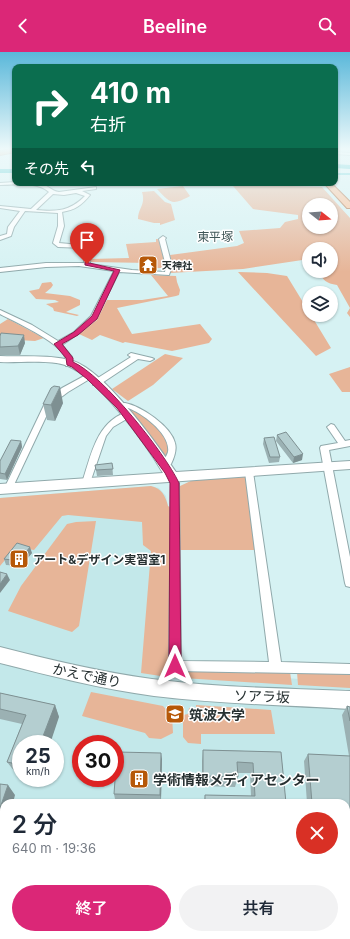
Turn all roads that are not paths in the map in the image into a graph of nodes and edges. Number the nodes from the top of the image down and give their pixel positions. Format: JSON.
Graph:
{"nodes":[{"id":1,"x":47,"y":189,"type":"edge"},
{"id":2,"x":86,"y":189,"type":"edge"},
{"id":3,"x":334,"y":189,"type":"edge"},
{"id":4,"x":76,"y":191,"type":"junction"},
{"id":5,"x":51,"y":193,"type":"junction"},
{"id":6,"x":350,"y":206,"type":"edge"},
{"id":7,"x":0,"y":207,"type":"edge"},
{"id":8,"x":24,"y":209,"type":"junction"},
{"id":9,"x":32,"y":211,"type":"junction"},
{"id":10,"x":60,"y":212,"type":"junction"},
{"id":11,"x":0,"y":238,"type":"edge"},
{"id":12,"x":163,"y":238,"type":"dead end"},
{"id":13,"x":87,"y":264,"type":"junction"},
{"id":14,"x":0,"y":270,"type":"edge"},
{"id":15,"x":117,"y":270,"type":"junction"},
{"id":16,"x":0,"y":312,"type":"edge"},
{"id":17,"x":58,"y":344,"type":"junction"},
{"id":18,"x":0,"y":359,"type":"edge"},
{"id":19,"x":150,"y":359,"type":"dead end"},
{"id":20,"x":70,"y":364,"type":"junction"},
{"id":21,"x":93,"y":380,"type":"junction"},
{"id":22,"x":123,"y":411,"type":"junction"},
{"id":23,"x":330,"y":427,"type":"dead end"},
{"id":24,"x":347,"y":444,"type":"edge"},
{"id":25,"x":164,"y":464,"type":"junction"},
{"id":26,"x":350,"y":465,"type":"edge"},
{"id":27,"x":327,"y":467,"type":"junction"},
{"id":28,"x":249,"y":472,"type":"junction"},
{"id":29,"x":172,"y":477,"type":"junction"},
{"id":30,"x":86,"y":483,"type":"junction"},
{"id":31,"x":4,"y":489,"type":"edge"},
{"id":32,"x":350,"y":584,"type":"edge"},
{"id":33,"x":0,"y":655,"type":"edge"},
{"id":34,"x":276,"y":668,"type":"junction"},
{"id":35,"x":350,"y":669,"type":"edge"},
{"id":36,"x":175,"y":690,"type":"joint"},
{"id":37,"x":350,"y":700,"type":"edge"}],
"edges":[{"from":1,"to":5,"type":"street"},
{"from":2,"to":4,"type":"street"},
{"from":3,"to":6,"type":"main road"},
{"from":4,"to":5,"type":"street"},
{"from":4,"to":10,"type":"street"},
{"from":5,"to":9,"type":"street"},
{"from":7,"to":8,"type":"street"},
{"from":8,"to":9,"type":"street"},
{"from":8,"to":11,"type":"street"},
{"from":9,"to":10,"type":"street"},
{"from":10,"to":13,"type":"street"},
{"from":12,"to":15,"type":"street"},
{"from":13,"to":14,"type":"street"},
{"from":13,"to":15,"type":"street"},
{"from":15,"to":17,"type":"street"},
{"from":16,"to":17,"type":"street"},
{"from":17,"to":20,"type":"street"},
{"from":18,"to":20,"type":"street"},
{"from":19,"to":21,"type":"street"},
{"from":20,"to":21,"type":"street"},
{"from":21,"to":22,"type":"street"},
{"from":21,"to":31,"type":"street"},
{"from":22,"to":25,"type":"street"},
{"from":22,"to":25,"type":"street"},
{"from":22,"to":30,"type":"street"},
{"from":23,"to":24,"type":"street"},
{"from":24,"to":27,"type":"street"},
{"from":25,"to":29,"type":"street"},
{"from":26,"to":27,"type":"street"},
{"from":27,"to":28,"type":"street"},
{"from":27,"to":32,"type":"street"},
{"from":28,"to":29,"type":"street"},
{"from":28,"to":34,"type":"street"},
{"from":29,"to":30,"type":"street"},
{"from":29,"to":34,"type":"street"},
{"from":30,"to":31,"type":"street"},
{"from":33,"to":36,"type":"street","name":"かえで通り"},
{"from":34,"to":35,"type":"street"},
{"from":36,"to":37,"type":"street","name":"ソアラ坂"}]}
